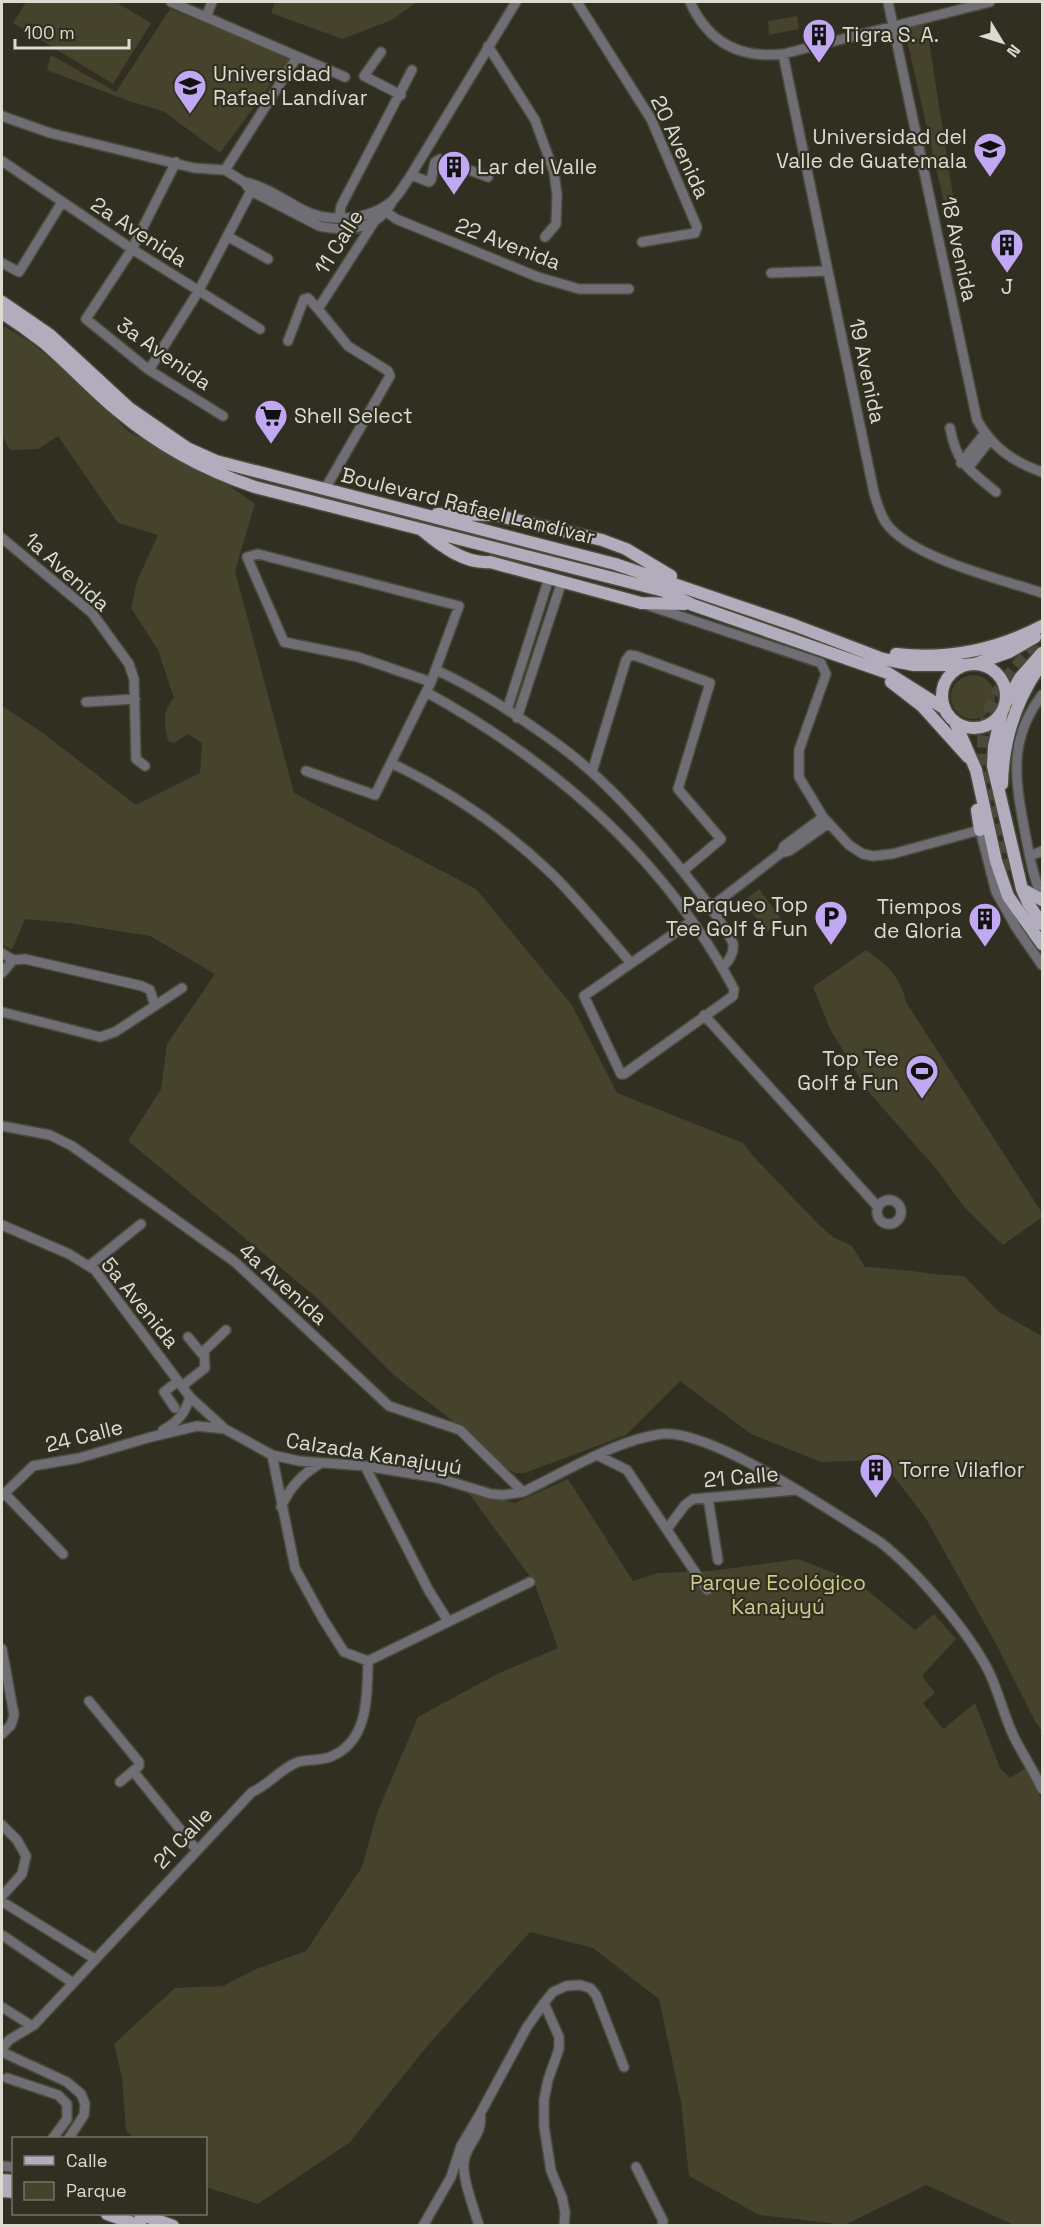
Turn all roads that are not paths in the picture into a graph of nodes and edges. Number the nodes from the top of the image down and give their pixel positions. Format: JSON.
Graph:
{"nodes":[{"id":1,"x":171,"y":2,"type":"edge"},
{"id":2,"x":212,"y":2,"type":"edge"},
{"id":3,"x":516,"y":2,"type":"edge"},
{"id":4,"x":578,"y":2,"type":"edge"},
{"id":5,"x":690,"y":2,"type":"edge"},
{"id":6,"x":888,"y":2,"type":"edge"},
{"id":7,"x":990,"y":2,"type":"edge"},
{"id":8,"x":206,"y":17,"type":"junction"},
{"id":9,"x":893,"y":26,"type":"junction"},
{"id":10,"x":488,"y":46,"type":"junction"},
{"id":11,"x":381,"y":52,"type":"dead end"},
{"id":12,"x":783,"y":54,"type":"junction"},
{"id":13,"x":297,"y":57,"type":"junction"},
{"id":14,"x":412,"y":70,"type":"dead end"},
{"id":15,"x":345,"y":77,"type":"dead end"},
{"id":16,"x":401,"y":95,"type":"junction"},
{"id":17,"x":2,"y":116,"type":"edge"},
{"id":18,"x":2,"y":161,"type":"edge"},
{"id":19,"x":176,"y":162,"type":"junction"},
{"id":20,"x":225,"y":170,"type":"junction"},
{"id":21,"x":411,"y":175,"type":"junction"},
{"id":22,"x":488,"y":177,"type":"dead end"},
{"id":23,"x":253,"y":187,"type":"junction"},
{"id":24,"x":62,"y":202,"type":"junction"},
{"id":25,"x":384,"y":210,"type":"junction"},
{"id":26,"x":341,"y":218,"type":"junction"},
{"id":27,"x":374,"y":221,"type":"junction"},
{"id":28,"x":351,"y":228,"type":"junction"},
{"id":29,"x":227,"y":236,"type":"junction"},
{"id":30,"x":545,"y":237,"type":"dead end"},
{"id":31,"x":642,"y":242,"type":"dead end"},
{"id":32,"x":132,"y":249,"type":"junction"},
{"id":33,"x":268,"y":259,"type":"dead end"},
{"id":34,"x":2,"y":263,"type":"edge"},
{"id":35,"x":827,"y":271,"type":"junction"},
{"id":36,"x":771,"y":273,"type":"dead end"},
{"id":37,"x":629,"y":289,"type":"dead end"},
{"id":38,"x":198,"y":292,"type":"junction"},
{"id":39,"x":2,"y":302,"type":"edge"},
{"id":40,"x":318,"y":309,"type":"junction"},
{"id":41,"x":2,"y":313,"type":"edge"},
{"id":42,"x":260,"y":329,"type":"dead end"},
{"id":43,"x":288,"y":340,"type":"dead end"},
{"id":44,"x":149,"y":370,"type":"junction"},
{"id":45,"x":223,"y":416,"type":"dead end"},
{"id":46,"x":950,"y":428,"type":"dead end"},
{"id":47,"x":987,"y":436,"type":"junction"},
{"id":48,"x":964,"y":465,"type":"junction"},
{"id":49,"x":1042,"y":472,"type":"edge"},
{"id":50,"x":325,"y":489,"type":"junction"},
{"id":51,"x":996,"y":492,"type":"dead end"},
{"id":52,"x":424,"y":514,"type":"junction"},
{"id":53,"x":495,"y":515,"type":"junction"},
{"id":54,"x":420,"y":528,"type":"junction"},
{"id":55,"x":478,"y":536,"type":"junction"},
{"id":56,"x":2,"y":538,"type":"edge"},
{"id":57,"x":490,"y":562,"type":"junction"},
{"id":58,"x":549,"y":578,"type":"junction"},
{"id":59,"x":562,"y":582,"type":"junction"},
{"id":60,"x":1042,"y":593,"type":"edge"},
{"id":61,"x":641,"y":603,"type":"junction"},
{"id":62,"x":693,"y":605,"type":"junction"},
{"id":63,"x":752,"y":611,"type":"junction"},
{"id":64,"x":537,"y":615,"type":"junction"},
{"id":65,"x":550,"y":618,"type":"junction"},
{"id":66,"x":1042,"y":626,"type":"edge"},
{"id":67,"x":1042,"y":631,"type":"edge"},
{"id":68,"x":525,"y":653,"type":"junction"},
{"id":69,"x":1042,"y":653,"type":"edge"},
{"id":70,"x":538,"y":656,"type":"junction"},
{"id":71,"x":865,"y":658,"type":"junction"},
{"id":72,"x":1042,"y":663,"type":"edge"},
{"id":73,"x":969,"y":665,"type":"junction"},
{"id":74,"x":436,"y":670,"type":"junction"},
{"id":75,"x":430,"y":682,"type":"junction"},
{"id":76,"x":426,"y":692,"type":"junction"},
{"id":77,"x":1042,"y":695,"type":"edge"},
{"id":78,"x":135,"y":699,"type":"junction"},
{"id":79,"x":86,"y":702,"type":"dead end"},
{"id":80,"x":1004,"y":707,"type":"junction"},
{"id":81,"x":945,"y":709,"type":"junction"},
{"id":82,"x":507,"y":710,"type":"junction"},
{"id":83,"x":517,"y":718,"type":"junction"},
{"id":84,"x":955,"y":722,"type":"junction"},
{"id":85,"x":951,"y":739,"type":"junction"},
{"id":86,"x":391,"y":763,"type":"junction"},
{"id":87,"x":974,"y":764,"type":"junction"},
{"id":88,"x":145,"y":766,"type":"dead end"},
{"id":89,"x":306,"y":771,"type":"dead end"},
{"id":90,"x":592,"y":772,"type":"junction"},
{"id":91,"x":1001,"y":801,"type":"junction"},
{"id":92,"x":826,"y":820,"type":"junction"},
{"id":93,"x":980,"y":830,"type":"junction"},
{"id":94,"x":1042,"y":851,"type":"edge"},
{"id":95,"x":1030,"y":856,"type":"junction"},
{"id":96,"x":683,"y":871,"type":"junction"},
{"id":97,"x":1007,"y":871,"type":"tunnel mouth"},
{"id":98,"x":1022,"y":889,"type":"junction"},
{"id":99,"x":1008,"y":896,"type":"junction"},
{"id":100,"x":1042,"y":898,"type":"edge"},
{"id":101,"x":711,"y":907,"type":"junction"},
{"id":102,"x":1007,"y":911,"type":"junction"},
{"id":103,"x":692,"y":921,"type":"junction"},
{"id":104,"x":1029,"y":923,"type":"junction"},
{"id":105,"x":1042,"y":924,"type":"edge"},
{"id":106,"x":1042,"y":944,"type":"edge"},
{"id":107,"x":2,"y":953,"type":"edge"},
{"id":108,"x":13,"y":960,"type":"junction"},
{"id":109,"x":631,"y":963,"type":"junction"},
{"id":110,"x":1042,"y":964,"type":"edge"},
{"id":111,"x":722,"y":967,"type":"junction"},
{"id":112,"x":2,"y":973,"type":"edge"},
{"id":113,"x":182,"y":988,"type":"dead end"},
{"id":114,"x":156,"y":1006,"type":"junction"},
{"id":115,"x":2,"y":1012,"type":"edge"},
{"id":116,"x":704,"y":1015,"type":"junction"},
{"id":117,"x":2,"y":1126,"type":"edge"},
{"id":118,"x":878,"y":1207,"type":"dead end"},
{"id":119,"x":141,"y":1224,"type":"dead end"},
{"id":120,"x":2,"y":1225,"type":"edge"},
{"id":121,"x":89,"y":1266,"type":"junction"},
{"id":122,"x":226,"y":1330,"type":"dead end"},
{"id":123,"x":188,"y":1337,"type":"dead end"},
{"id":124,"x":202,"y":1354,"type":"junction"},
{"id":125,"x":180,"y":1383,"type":"junction"},
{"id":126,"x":190,"y":1397,"type":"junction"},
{"id":127,"x":175,"y":1408,"type":"dead end"},
{"id":128,"x":225,"y":1429,"type":"junction"},
{"id":129,"x":151,"y":1437,"type":"junction"},
{"id":130,"x":272,"y":1455,"type":"junction"},
{"id":131,"x":598,"y":1456,"type":"junction"},
{"id":132,"x":321,"y":1464,"type":"junction"},
{"id":133,"x":364,"y":1466,"type":"junction"},
{"id":134,"x":796,"y":1490,"type":"junction"},
{"id":135,"x":523,"y":1492,"type":"junction"},
{"id":136,"x":3,"y":1495,"type":"edge"},
{"id":137,"x":708,"y":1498,"type":"junction"},
{"id":138,"x":281,"y":1507,"type":"junction"},
{"id":139,"x":667,"y":1529,"type":"junction"},
{"id":140,"x":63,"y":1554,"type":"dead end"},
{"id":141,"x":718,"y":1560,"type":"dead end"},
{"id":142,"x":530,"y":1582,"type":"dead end"},
{"id":143,"x":707,"y":1590,"type":"dead end"},
{"id":144,"x":448,"y":1622,"type":"junction"},
{"id":145,"x":2,"y":1649,"type":"edge"},
{"id":146,"x":368,"y":1661,"type":"junction"},
{"id":147,"x":90,"y":1701,"type":"dead end"},
{"id":148,"x":2,"y":1734,"type":"edge"},
{"id":149,"x":133,"y":1771,"type":"junction"},
{"id":150,"x":1040,"y":1780,"type":"edge"},
{"id":151,"x":120,"y":1782,"type":"dead end"},
{"id":152,"x":1042,"y":1789,"type":"edge"},
{"id":153,"x":2,"y":1825,"type":"edge"},
{"id":154,"x":196,"y":1849,"type":"junction"},
{"id":155,"x":4,"y":1900,"type":"edge"},
{"id":156,"x":2,"y":1935,"type":"edge"},
{"id":157,"x":95,"y":1959,"type":"junction"},
{"id":158,"x":73,"y":1983,"type":"junction"},
{"id":159,"x":544,"y":2003,"type":"junction"},
{"id":160,"x":2,"y":2007,"type":"edge"},
{"id":161,"x":32,"y":2026,"type":"junction"},
{"id":162,"x":2,"y":2051,"type":"edge"},
{"id":163,"x":624,"y":2067,"type":"dead end"},
{"id":164,"x":7,"y":2078,"type":"dead end"},
{"id":165,"x":480,"y":2114,"type":"junction"},
{"id":166,"x":54,"y":2137,"type":"edge"},
{"id":167,"x":70,"y":2137,"type":"edge"},
{"id":168,"x":636,"y":2167,"type":"dead end"},
{"id":169,"x":454,"y":2170,"type":"junction"},
{"id":170,"x":464,"y":2170,"type":"junction"},
{"id":171,"x":110,"y":2215,"type":"edge"},
{"id":172,"x":143,"y":2215,"type":"edge"},
{"id":173,"x":141,"y":2226,"type":"edge"},
{"id":174,"x":173,"y":2226,"type":"edge"},
{"id":175,"x":423,"y":2226,"type":"edge"},
{"id":176,"x":479,"y":2226,"type":"edge"},
{"id":177,"x":564,"y":2226,"type":"edge"},
{"id":178,"x":662,"y":2226,"type":"edge"}],
"edges":[{"from":1,"to":8,"type":"street"},
{"from":2,"to":8,"type":"street"},
{"from":3,"to":10,"type":"street","name":"11 Calle"},
{"from":4,"to":31,"type":"street","name":"20 Avenida"},
{"from":5,"to":12,"type":"street"},
{"from":6,"to":9,"type":"street","name":"18 Avenida"},
{"from":7,"to":9,"type":"street"},
{"from":8,"to":13,"type":"street"},
{"from":9,"to":12,"type":"street"},
{"from":9,"to":47,"type":"street","name":"18 Avenida"},
{"from":10,"to":21,"type":"street","name":"11 Calle"},
{"from":10,"to":30,"type":"street"},
{"from":11,"to":16,"type":"street"},
{"from":12,"to":35,"type":"street","name":"19 Avenida"},
{"from":13,"to":15,"type":"street"},
{"from":13,"to":20,"type":"street"},
{"from":14,"to":16,"type":"street"},
{"from":16,"to":26,"type":"street"},
{"from":17,"to":19,"type":"street"},
{"from":18,"to":24,"type":"street","name":"2a Avenida"},
{"from":19,"to":20,"type":"street"},
{"from":19,"to":32,"type":"street"},
{"from":20,"to":23,"type":"street"},
{"from":21,"to":22,"type":"street"},
{"from":21,"to":25,"type":"street","name":"11 Calle"},
{"from":23,"to":26,"type":"street"},
{"from":23,"to":28,"type":"street"},
{"from":23,"to":29,"type":"street"},
{"from":24,"to":32,"type":"street","name":"2a Avenida"},
{"from":24,"to":34,"type":"street"},
{"from":25,"to":26,"type":"street"},
{"from":25,"to":27,"type":"street"},
{"from":25,"to":37,"type":"street","name":"22 Avenida"},
{"from":26,"to":28,"type":"street"},
{"from":27,"to":28,"type":"street"},
{"from":27,"to":40,"type":"street","name":"11 Calle"},
{"from":29,"to":33,"type":"street"},
{"from":29,"to":38,"type":"street"},
{"from":32,"to":38,"type":"street","name":"2a Avenida"},
{"from":32,"to":44,"type":"street","name":"3a Avenida"},
{"from":35,"to":36,"type":"street"},
{"from":35,"to":60,"type":"street","name":"19 Avenida"},
{"from":38,"to":42,"type":"street","name":"2a Avenida"},
{"from":38,"to":44,"type":"street"},
{"from":39,"to":50,"type":"main road","name":"Boulevard Rafael Landívar"},
{"from":40,"to":43,"type":"street"},
{"from":40,"to":50,"type":"street"},
{"from":41,"to":54,"type":"main road","name":"Boulevard Rafael Landívar"},
{"from":44,"to":45,"type":"street","name":"3a Avenida"},
{"from":46,"to":48,"type":"street"},
{"from":47,"to":48,"type":"street"},
{"from":47,"to":49,"type":"street","name":"18 Avenida"},
{"from":48,"to":51,"type":"street"},
{"from":50,"to":52,"type":"main road","name":"Boulevard Rafael Landívar"},
{"from":52,"to":53,"type":"main road"},
{"from":52,"to":55,"type":"main road","name":"Boulevard Rafael Landívar"},
{"from":53,"to":55,"type":"main road"},
{"from":53,"to":63,"type":"main road"},
{"from":54,"to":55,"type":"main road","name":"Boulevard Rafael Landívar"},
{"from":54,"to":57,"type":"main road"},
{"from":55,"to":57,"type":"main road"},
{"from":55,"to":62,"type":"main road","name":"Boulevard Rafael Landívar"},
{"from":55,"to":63,"type":"main road","name":"Boulevard Rafael Landívar"},
{"from":56,"to":78,"type":"street","name":"1a Avenida"},
{"from":57,"to":58,"type":"main road"},
{"from":58,"to":59,"type":"main road"},
{"from":58,"to":64,"type":"street"},
{"from":59,"to":61,"type":"main road"},
{"from":59,"to":65,"type":"street"},
{"from":61,"to":62,"type":"main road"},
{"from":61,"to":92,"type":"street"},
{"from":62,"to":71,"type":"main road","name":"Boulevard Rafael Landívar"},
{"from":63,"to":71,"type":"main road","name":"Boulevard Rafael Landívar"},
{"from":64,"to":65,"type":"street"},
{"from":64,"to":68,"type":"street"},
{"from":65,"to":70,"type":"street"},
{"from":66,"to":71,"type":"main road"},
{"from":67,"to":73,"type":"main road"},
{"from":68,"to":70,"type":"street"},
{"from":68,"to":82,"type":"street"},
{"from":69,"to":80,"type":"main road"},
{"from":70,"to":83,"type":"street"},
{"from":71,"to":73,"type":"main road","name":"Boulevard Rafael Landívar"},
{"from":71,"to":81,"type":"main road","name":"Boulevard Rafael Landívar"},
{"from":71,"to":85,"type":"main road"},
{"from":72,"to":91,"type":"main road"},
{"from":73,"to":80,"type":"main road"},
{"from":73,"to":81,"type":"main road"},
{"from":74,"to":75,"type":"street"},
{"from":74,"to":75,"type":"street"},
{"from":74,"to":82,"type":"street"},
{"from":75,"to":76,"type":"street"},
{"from":76,"to":86,"type":"street"},
{"from":76,"to":103,"type":"street"},
{"from":77,"to":95,"type":"street"},
{"from":78,"to":79,"type":"street"},
{"from":78,"to":88,"type":"street","name":"1a Avenida"},
{"from":80,"to":84,"type":"main road"},
{"from":80,"to":91,"type":"main road"},
{"from":81,"to":84,"type":"main road"},
{"from":82,"to":83,"type":"street"},
{"from":83,"to":90,"type":"street"},
{"from":84,"to":87,"type":"main road"},
{"from":85,"to":87,"type":"main road"},
{"from":85,"to":93,"type":"main road"},
{"from":86,"to":89,"type":"street"},
{"from":86,"to":109,"type":"street"},
{"from":87,"to":99,"type":"main road"},
{"from":90,"to":96,"type":"street"},
{"from":90,"to":96,"type":"street"},
{"from":91,"to":98,"type":"main road"},
{"from":92,"to":93,"type":"street"},
{"from":92,"to":101,"type":"street"},
{"from":93,"to":102,"type":"street"},
{"from":94,"to":95,"type":"street"},
{"from":95,"to":100,"type":"street"},
{"from":96,"to":101,"type":"street"},
{"from":97,"to":104,"type":"main road"},
{"from":98,"to":100,"type":"main road"},
{"from":98,"to":105,"type":"main road"},
{"from":99,"to":102,"type":"main road"},
{"from":99,"to":104,"type":"main road"},
{"from":101,"to":111,"type":"street"},
{"from":102,"to":110,"type":"street"},
{"from":103,"to":109,"type":"street"},
{"from":103,"to":111,"type":"street"},
{"from":104,"to":106,"type":"main road"},
{"from":107,"to":108,"type":"street"},
{"from":108,"to":112,"type":"street"},
{"from":108,"to":114,"type":"street"},
{"from":109,"to":116,"type":"street"},
{"from":111,"to":116,"type":"street"},
{"from":113,"to":114,"type":"street"},
{"from":114,"to":115,"type":"street"},
{"from":116,"to":118,"type":"street"},
{"from":117,"to":135,"type":"street","name":"4a Avenida"},
{"from":119,"to":121,"type":"street"},
{"from":120,"to":121,"type":"street","name":"5a Avenida"},
{"from":121,"to":125,"type":"street","name":"5a Avenida"},
{"from":122,"to":124,"type":"street"},
{"from":123,"to":124,"type":"street"},
{"from":124,"to":125,"type":"street"},
{"from":125,"to":126,"type":"street","name":"5a Avenida"},
{"from":125,"to":127,"type":"street"},
{"from":126,"to":128,"type":"street","name":"5a Avenida"},
{"from":126,"to":129,"type":"street","name":"24 Calle"},
{"from":128,"to":129,"type":"street","name":"24 Calle"},
{"from":128,"to":130,"type":"street","name":"Calzada Kanajuyú"},
{"from":129,"to":136,"type":"street","name":"24 Calle"},
{"from":130,"to":132,"type":"street","name":"Calzada Kanajuyú"},
{"from":130,"to":138,"type":"street"},
{"from":131,"to":134,"type":"street"},
{"from":131,"to":135,"type":"street"},
{"from":131,"to":139,"type":"street"},
{"from":132,"to":133,"type":"street","name":"Calzada Kanajuyú"},
{"from":132,"to":138,"type":"street"},
{"from":133,"to":135,"type":"street","name":"Calzada Kanajuyú"},
{"from":133,"to":144,"type":"street"},
{"from":134,"to":137,"type":"street","name":"21 Calle"},
{"from":134,"to":150,"type":"street"},
{"from":136,"to":140,"type":"street"},
{"from":137,"to":139,"type":"street","name":"21 Calle"},
{"from":137,"to":141,"type":"street"},
{"from":138,"to":146,"type":"street"},
{"from":139,"to":143,"type":"street"},
{"from":142,"to":144,"type":"street"},
{"from":144,"to":146,"type":"street"},
{"from":145,"to":148,"type":"street"},
{"from":146,"to":154,"type":"street","name":"21 Calle"},
{"from":147,"to":149,"type":"street"},
{"from":149,"to":151,"type":"street"},
{"from":149,"to":154,"type":"street"},
{"from":150,"to":152,"type":"street"},
{"from":153,"to":155,"type":"street"},
{"from":154,"to":157,"type":"street","name":"21 Calle"},
{"from":155,"to":157,"type":"street"},
{"from":156,"to":158,"type":"street"},
{"from":157,"to":158,"type":"street","name":"21 Calle"},
{"from":158,"to":161,"type":"street","name":"21 Calle"},
{"from":159,"to":163,"type":"street"},
{"from":159,"to":165,"type":"street"},
{"from":159,"to":177,"type":"street"},
{"from":160,"to":161,"type":"street"},
{"from":161,"to":162,"type":"street","name":"21 Calle"},
{"from":162,"to":167,"type":"street"},
{"from":164,"to":166,"type":"street"},
{"from":165,"to":169,"type":"street"},
{"from":165,"to":170,"type":"street"},
{"from":168,"to":178,"type":"street"},
{"from":169,"to":170,"type":"street"},
{"from":169,"to":175,"type":"street"},
{"from":170,"to":176,"type":"street"},
{"from":171,"to":173,"type":"main road"},
{"from":172,"to":174,"type":"main road"}]}
